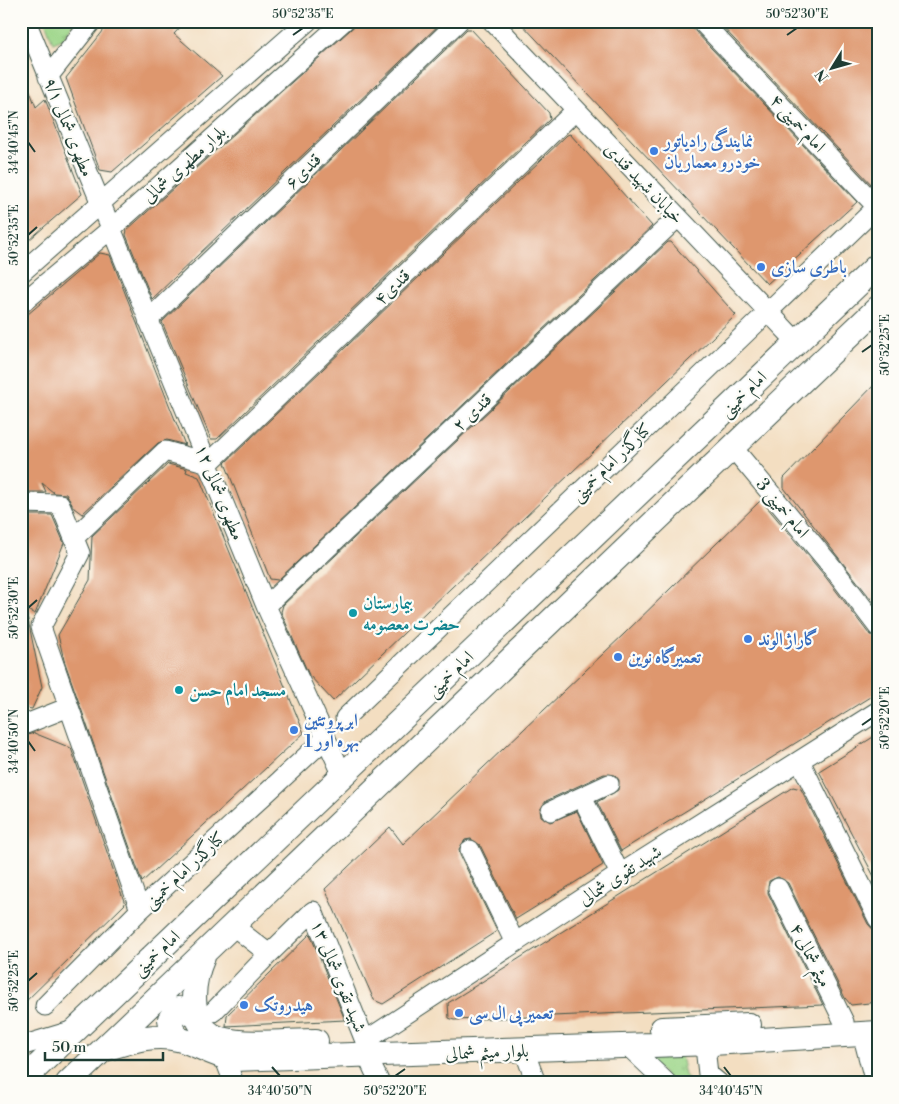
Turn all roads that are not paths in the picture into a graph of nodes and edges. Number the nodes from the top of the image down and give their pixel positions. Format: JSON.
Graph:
{"nodes":[{"id":1,"x":26,"y":21,"type":"edge"},
{"id":2,"x":92,"y":21,"type":"edge"},
{"id":3,"x":308,"y":21,"type":"edge"},
{"id":4,"x":344,"y":21,"type":"edge"},
{"id":5,"x":458,"y":21,"type":"edge"},
{"id":6,"x":492,"y":21,"type":"edge"},
{"id":7,"x":701,"y":21,"type":"edge"},
{"id":8,"x":48,"y":77,"type":"junction"},
{"id":9,"x":575,"y":111,"type":"junction"},
{"id":10,"x":101,"y":205,"type":"junction"},
{"id":11,"x":878,"y":207,"type":"edge"},
{"id":12,"x":677,"y":218,"type":"junction"},
{"id":13,"x":112,"y":228,"type":"junction"},
{"id":14,"x":878,"y":265,"type":"edge"},
{"id":15,"x":21,"y":273,"type":"edge"},
{"id":16,"x":21,"y":304,"type":"edge"},
{"id":17,"x":768,"y":312,"type":"junction"},
{"id":18,"x":875,"y":317,"type":"edge"},
{"id":19,"x":148,"y":320,"type":"junction"},
{"id":20,"x":797,"y":342,"type":"junction"},
{"id":21,"x":733,"y":448,"type":"junction"},
{"id":22,"x":209,"y":463,"type":"junction"},
{"id":23,"x":21,"y":504,"type":"edge"},
{"id":24,"x":74,"y":538,"type":"junction"},
{"id":25,"x":266,"y":606,"type":"junction"},
{"id":26,"x":878,"y":627,"type":"edge"},
{"id":27,"x":69,"y":707,"type":"junction"},
{"id":28,"x":878,"y":711,"type":"edge"},
{"id":29,"x":345,"y":718,"type":"dead end"},
{"id":30,"x":21,"y":726,"type":"edge"},
{"id":31,"x":326,"y":738,"type":"junction"},
{"id":32,"x":800,"y":761,"type":"junction"},
{"id":33,"x":344,"y":776,"type":"junction"},
{"id":34,"x":609,"y":784,"type":"dead end"},
{"id":35,"x":582,"y":797,"type":"junction"},
{"id":36,"x":551,"y":811,"type":"dead end"},
{"id":37,"x":470,"y":850,"type":"dead end"},
{"id":38,"x":620,"y":874,"type":"junction"},
{"id":39,"x":778,"y":888,"type":"dead end"},
{"id":40,"x":140,"y":910,"type":"junction"},
{"id":41,"x":878,"y":919,"type":"edge"},
{"id":42,"x":232,"y":925,"type":"junction"},
{"id":43,"x":515,"y":943,"type":"junction"},
{"id":44,"x":204,"y":954,"type":"junction"},
{"id":45,"x":269,"y":954,"type":"junction"},
{"id":46,"x":45,"y":1006,"type":"dead end"},
{"id":47,"x":205,"y":1014,"type":"junction"},
{"id":48,"x":865,"y":1027,"type":"edge"},
{"id":49,"x":75,"y":1030,"type":"junction"},
{"id":50,"x":178,"y":1039,"type":"junction"},
{"id":51,"x":712,"y":1043,"type":"junction"},
{"id":52,"x":21,"y":1046,"type":"edge"},
{"id":53,"x":628,"y":1046,"type":"junction"},
{"id":54,"x":366,"y":1048,"type":"junction"},
{"id":55,"x":102,"y":1050,"type":"junction"},
{"id":56,"x":524,"y":1050,"type":"junction"},
{"id":57,"x":224,"y":1057,"type":"junction"},
{"id":58,"x":21,"y":1082,"type":"edge"},
{"id":59,"x":68,"y":1083,"type":"edge"},
{"id":60,"x":234,"y":1083,"type":"edge"},
{"id":61,"x":380,"y":1083,"type":"edge"},
{"id":62,"x":536,"y":1083,"type":"edge"},
{"id":63,"x":667,"y":1083,"type":"edge"},
{"id":64,"x":719,"y":1083,"type":"edge"},
{"id":65,"x":875,"y":1083,"type":"edge"}],
"edges":[{"from":1,"to":8,"type":"street","name":"مطهری شمالی ۹/۱"},
{"from":2,"to":8,"type":"street"},
{"from":3,"to":10,"type":"street","name":"بلوار مطهری شمالی"},
{"from":4,"to":13,"type":"street","name":"بلوار مطهری شمالی"},
{"from":5,"to":19,"type":"street","name":"قندی۶"},
{"from":6,"to":9,"type":"street","name":"خیابان شهید قندی"},
{"from":7,"to":11,"type":"street","name":"امام خمینی ۴"},
{"from":8,"to":10,"type":"street","name":"مطهری شمالی ۹/۱"},
{"from":9,"to":12,"type":"street","name":"خیابان شهید قندی"},
{"from":9,"to":22,"type":"street","name":"قندی۴"},
{"from":10,"to":13,"type":"street","name":"مطهری شمالی ۱۲"},
{"from":10,"to":15,"type":"street","name":"بلوار مطهری شمالی"},
{"from":11,"to":17,"type":"street","name":"کنارگذر امام خمینی"},
{"from":12,"to":17,"type":"street","name":"خیابان شهید قندی"},
{"from":12,"to":25,"type":"street","name":"قندی ۲"},
{"from":13,"to":16,"type":"street","name":"بلوار مطهری شمالی"},
{"from":13,"to":19,"type":"street","name":"مطهری شمالی ۱۲"},
{"from":14,"to":20,"type":"main road","name":"امام خمینی"},
{"from":17,"to":20,"type":"street","name":"خیابان شهید قندی"},
{"from":17,"to":29,"type":"street","name":"کنارگذر امام خمینی"},
{"from":18,"to":21,"type":"main road","name":"امام خمینی"},
{"from":19,"to":22,"type":"street","name":"مطهری شمالی ۱۲"},
{"from":20,"to":33,"type":"main road","name":"امام خمینی"},
{"from":21,"to":26,"type":"street","name":"امام خمینی 3"},
{"from":21,"to":42,"type":"main road","name":"امام خمینی"},
{"from":22,"to":24,"type":"street"},
{"from":22,"to":25,"type":"street","name":"مطهری شمالی ۱۲"},
{"from":23,"to":24,"type":"street"},
{"from":24,"to":27,"type":"street"},
{"from":25,"to":31,"type":"street","name":"مطهری شمالی ۱۲"},
{"from":27,"to":30,"type":"street"},
{"from":27,"to":40,"type":"street"},
{"from":28,"to":32,"type":"street","name":"شهید تقوی شمالی"},
{"from":31,"to":33,"type":"street","name":"مطهری شمالی ۱۲"},
{"from":31,"to":40,"type":"street","name":"کنارگذر امام خمینی"},
{"from":32,"to":38,"type":"street","name":"شهید تقوی شمالی"},
{"from":32,"to":41,"type":"street"},
{"from":33,"to":49,"type":"main road","name":"امام خمینی"},
{"from":34,"to":35,"type":"street"},
{"from":35,"to":36,"type":"street"},
{"from":35,"to":38,"type":"street"},
{"from":37,"to":43,"type":"street"},
{"from":38,"to":43,"type":"street","name":"شهید تقوی شمالی"},
{"from":39,"to":48,"type":"street","name":"میثم شمالی ۴"},
{"from":40,"to":46,"type":"street","name":"کنارگذر امام خمینی"},
{"from":42,"to":44,"type":"main road","name":"امام خمینی"},
{"from":42,"to":45,"type":"street"},
{"from":43,"to":54,"type":"street","name":"شهید تقوی شمالی"},
{"from":44,"to":47,"type":"main road"},
{"from":44,"to":55,"type":"main road","name":"امام خمینی"},
{"from":45,"to":47,"type":"street"},
{"from":45,"to":54,"type":"street","name":"شهید تقوی شمالی ۱۳"},
{"from":47,"to":50,"type":"main road"},
{"from":47,"to":54,"type":"main road","name":"بلوار میثم شمالی"},
{"from":48,"to":51,"type":"main road","name":"بلوار میثم شمالی"},
{"from":48,"to":54,"type":"main road","name":"بلوار میثم شمالی"},
{"from":48,"to":65,"type":"street","name":"میثم شمالی ۴"},
{"from":49,"to":52,"type":"street"},
{"from":49,"to":58,"type":"main road","name":"امام خمینی"},
{"from":50,"to":55,"type":"main road","name":"بلوار میثم شمالی"},
{"from":50,"to":57,"type":"main road","name":"بلوار میثم شمالی"},
{"from":51,"to":53,"type":"main road","name":"بلوار میثم شمالی"},
{"from":51,"to":64,"type":"street"},
{"from":53,"to":56,"type":"main road","name":"بلوار میثم شمالی"},
{"from":53,"to":63,"type":"street"},
{"from":54,"to":56,"type":"main road","name":"بلوار میثم شمالی"},
{"from":54,"to":57,"type":"main road","name":"بلوار میثم شمالی"},
{"from":54,"to":61,"type":"street","name":"شهید تقوی شمالی ۱۳"},
{"from":55,"to":59,"type":"main road","name":"امام خمینی"},
{"from":56,"to":62,"type":"street"},
{"from":57,"to":60,"type":"street"}]}
